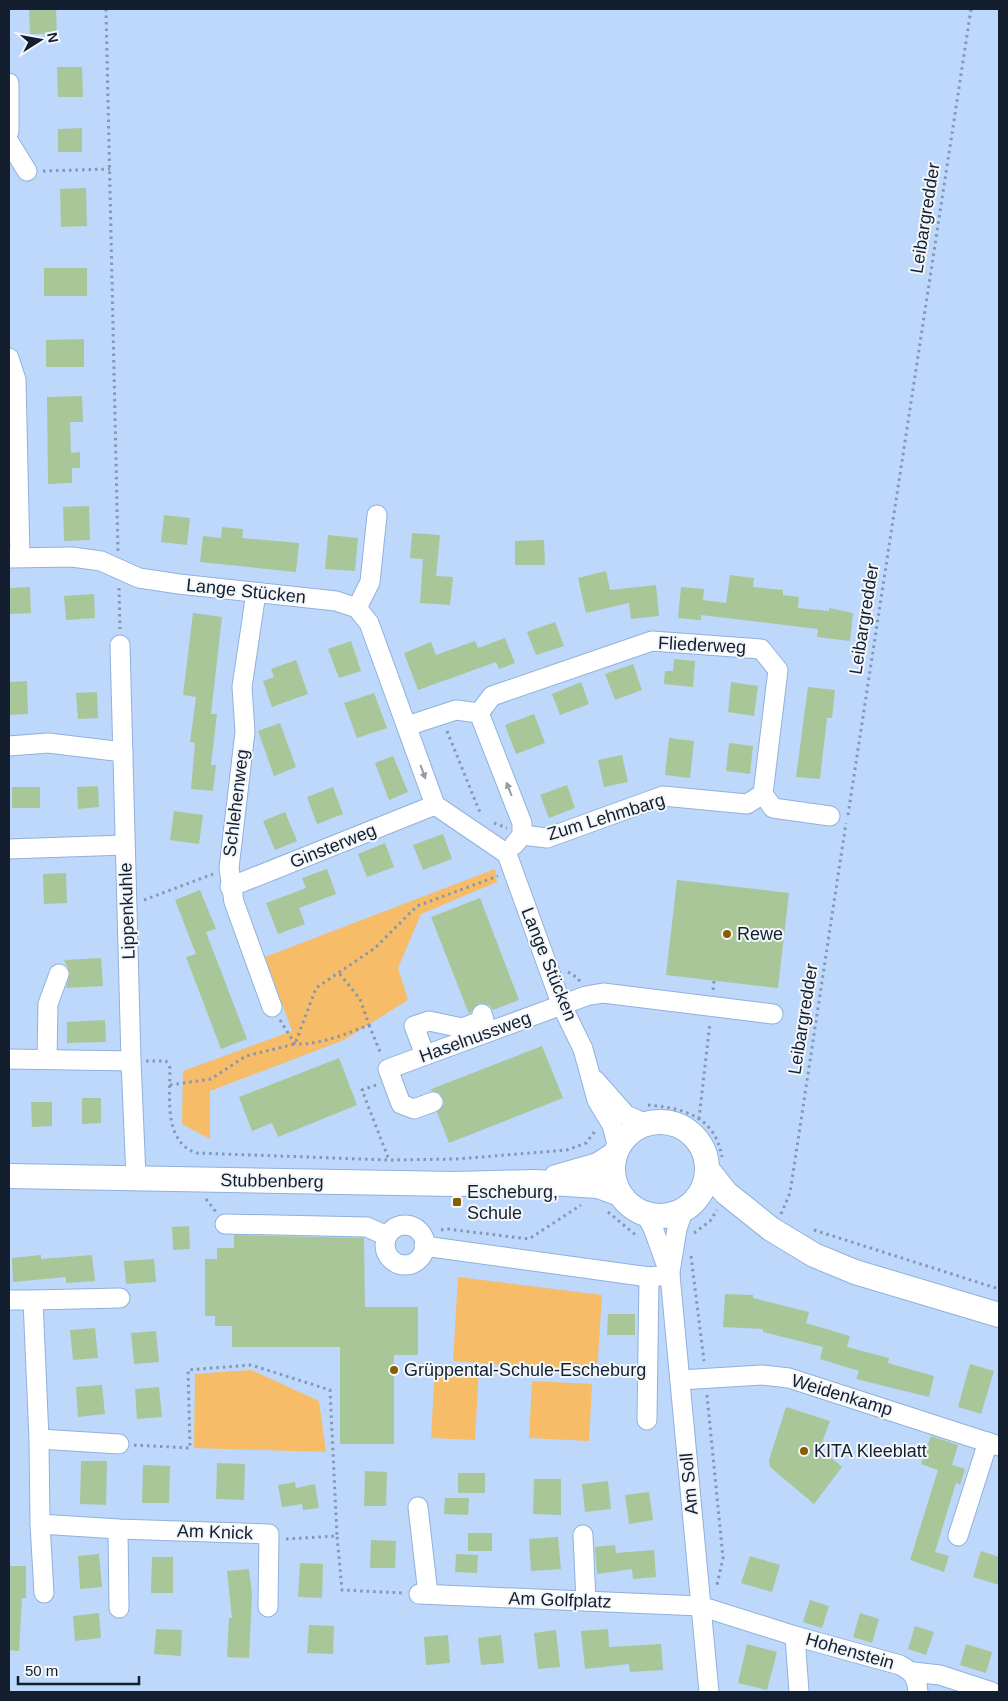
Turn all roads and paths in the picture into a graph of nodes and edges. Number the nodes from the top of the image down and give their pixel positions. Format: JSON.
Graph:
{"nodes":[{"id":1,"x":106,"y":9,"type":"edge"},
{"id":2,"x":971,"y":9,"type":"edge"},
{"id":3,"x":9,"y":83,"type":"edge"},
{"id":4,"x":9,"y":131,"type":"edge"},
{"id":5,"x":9,"y":142,"type":"edge"},
{"id":6,"x":110,"y":169,"type":"junction"},
{"id":7,"x":27,"y":171,"type":"joint"},
{"id":8,"x":9,"y":358,"type":"edge"},
{"id":9,"x":378,"y":515,"type":"dead end"},
{"id":10,"x":14,"y":557,"type":"edge"},
{"id":11,"x":119,"y":568,"type":"junction"},
{"id":12,"x":256,"y":593,"type":"junction"},
{"id":13,"x":357,"y":608,"type":"junction"},
{"id":14,"x":120,"y":645,"type":"joint"},
{"id":15,"x":479,"y":713,"type":"junction"},
{"id":16,"x":440,"y":714,"type":"junction"},
{"id":17,"x":407,"y":726,"type":"junction"},
{"id":18,"x":9,"y":746,"type":"edge"},
{"id":19,"x":123,"y":752,"type":"junction"},
{"id":20,"x":763,"y":794,"type":"junction"},
{"id":21,"x":435,"y":805,"type":"junction"},
{"id":22,"x":830,"y":816,"type":"dead end"},
{"id":23,"x":483,"y":819,"type":"dead end"},
{"id":24,"x":492,"y":823,"type":"dead end"},
{"id":25,"x":125,"y":845,"type":"junction"},
{"id":26,"x":9,"y":849,"type":"edge"},
{"id":27,"x":514,"y":850,"type":"junction"},
{"id":28,"x":229,"y":868,"type":"junction"},
{"id":29,"x":230,"y":887,"type":"junction"},
{"id":30,"x":127,"y":906,"type":"junction"},
{"id":31,"x":339,"y":973,"type":"junction"},
{"id":32,"x":60,"y":974,"type":"dead end"},
{"id":33,"x":714,"y":981,"type":"dead end"},
{"id":34,"x":562,"y":1006,"type":"junction"},
{"id":35,"x":272,"y":1007,"type":"joint"},
{"id":36,"x":712,"y":1007,"type":"junction"},
{"id":37,"x":482,"y":1014,"type":"dead end"},
{"id":38,"x":773,"y":1014,"type":"dead end"},
{"id":39,"x":369,"y":1025,"type":"junction"},
{"id":40,"x":295,"y":1044,"type":"junction"},
{"id":41,"x":425,"y":1055,"type":"junction"},
{"id":42,"x":9,"y":1059,"type":"edge"},
{"id":43,"x":47,"y":1059,"type":"junction"},
{"id":44,"x":131,"y":1061,"type":"junction"},
{"id":45,"x":388,"y":1069,"type":"junction"},
{"id":46,"x":591,"y":1075,"type":"junction"},
{"id":47,"x":170,"y":1085,"type":"junction"},
{"id":48,"x":434,"y":1102,"type":"dead end"},
{"id":49,"x":643,"y":1114,"type":"junction"},
{"id":50,"x":699,"y":1119,"type":"junction"},
{"id":51,"x":601,"y":1126,"type":"dead end"},
{"id":52,"x":617,"y":1151,"type":"junction"},
{"id":53,"x":389,"y":1160,"type":"junction"},
{"id":54,"x":715,"y":1166,"type":"junction"},
{"id":55,"x":9,"y":1176,"type":"edge"},
{"id":56,"x":136,"y":1177,"type":"junction"},
{"id":57,"x":195,"y":1179,"type":"junction"},
{"id":58,"x":535,"y":1182,"type":"junction"},
{"id":59,"x":611,"y":1200,"type":"junction"},
{"id":60,"x":586,"y":1202,"type":"dead end"},
{"id":61,"x":685,"y":1209,"type":"junction"},
{"id":62,"x":646,"y":1214,"type":"junction"},
{"id":63,"x":716,"y":1214,"type":"dead end"},
{"id":64,"x":774,"y":1219,"type":"junction"},
{"id":65,"x":225,"y":1224,"type":"joint"},
{"id":66,"x":806,"y":1228,"type":"dead end"},
{"id":67,"x":690,"y":1235,"type":"dead end"},
{"id":68,"x":387,"y":1236,"type":"junction"},
{"id":69,"x":423,"y":1240,"type":"junction"},
{"id":70,"x":642,"y":1240,"type":"dead end"},
{"id":71,"x":691,"y":1248,"type":"dead end"},
{"id":72,"x":670,"y":1275,"type":"junction"},
{"id":73,"x":649,"y":1277,"type":"junction"},
{"id":74,"x":999,"y":1289,"type":"edge"},
{"id":75,"x":120,"y":1298,"type":"dead end"},
{"id":76,"x":9,"y":1300,"type":"edge"},
{"id":77,"x":33,"y":1300,"type":"junction"},
{"id":78,"x":999,"y":1316,"type":"edge"},
{"id":79,"x":705,"y":1379,"type":"junction"},
{"id":80,"x":680,"y":1380,"type":"junction"},
{"id":81,"x":647,"y":1420,"type":"dead end"},
{"id":82,"x":39,"y":1440,"type":"junction"},
{"id":83,"x":118,"y":1444,"type":"joint"},
{"id":84,"x":994,"y":1444,"type":"edge"},
{"id":85,"x":418,"y":1507,"type":"dead end"},
{"id":86,"x":40,"y":1524,"type":"junction"},
{"id":87,"x":118,"y":1529,"type":"junction"},
{"id":88,"x":583,"y":1535,"type":"dead end"},
{"id":89,"x":337,"y":1536,"type":"junction"},
{"id":90,"x":958,"y":1536,"type":"dead end"},
{"id":91,"x":270,"y":1540,"type":"junction"},
{"id":92,"x":44,"y":1594,"type":"dead end"},
{"id":93,"x":424,"y":1594,"type":"junction"},
{"id":94,"x":586,"y":1601,"type":"junction"},
{"id":95,"x":268,"y":1607,"type":"dead end"},
{"id":96,"x":119,"y":1608,"type":"dead end"},
{"id":97,"x":706,"y":1608,"type":"junction"},
{"id":98,"x":795,"y":1636,"type":"junction"},
{"id":99,"x":912,"y":1672,"type":"junction"},
{"id":100,"x":709,"y":1692,"type":"edge"},
{"id":101,"x":800,"y":1692,"type":"edge"},
{"id":102,"x":918,"y":1692,"type":"edge"},
{"id":103,"x":992,"y":1692,"type":"edge"}],
"edges":[{"from":1,"to":6,"type":"path"},
{"from":2,"to":64,"type":"path","name":"Leibargredder"},
{"from":3,"to":4,"type":"street"},
{"from":5,"to":7,"type":"street"},
{"from":6,"to":7,"type":"path"},
{"from":6,"to":11,"type":"path"},
{"from":8,"to":10,"type":"street"},
{"from":9,"to":13,"type":"street"},
{"from":10,"to":11,"type":"street","name":"Lange Stücken"},
{"from":11,"to":12,"type":"street","name":"Lange Stücken"},
{"from":11,"to":14,"type":"path"},
{"from":12,"to":13,"type":"street","name":"Lange Stücken"},
{"from":12,"to":28,"type":"street","name":"Schlehenweg"},
{"from":13,"to":17,"type":"street"},
{"from":14,"to":19,"type":"street","name":"Lippenkuhle"},
{"from":15,"to":16,"type":"street"},
{"from":15,"to":20,"type":"street","name":"Fliederweg"},
{"from":27,"to":15,"type":"street","name":"Lange Stücken","one_way":true},
{"from":16,"to":17,"type":"street"},
{"from":16,"to":23,"type":"path"},
{"from":17,"to":21,"type":"street","one_way":true},
{"from":18,"to":19,"type":"street"},
{"from":19,"to":25,"type":"street","name":"Lippenkuhle"},
{"from":20,"to":22,"type":"street"},
{"from":20,"to":27,"type":"street","name":"Zum Lehmbarg"},
{"from":21,"to":27,"type":"street"},
{"from":21,"to":29,"type":"street","name":"Ginsterweg"},
{"from":24,"to":27,"type":"path"},
{"from":25,"to":26,"type":"street"},
{"from":25,"to":30,"type":"street","name":"Lippenkuhle"},
{"from":27,"to":31,"type":"path"},
{"from":27,"to":34,"type":"street","name":"Lange Stücken"},
{"from":28,"to":29,"type":"street","name":"Schlehenweg"},
{"from":28,"to":30,"type":"path"},
{"from":29,"to":35,"type":"street","name":"Schlehenweg"},
{"from":30,"to":44,"type":"street","name":"Lippenkuhle"},
{"from":31,"to":39,"type":"path"},
{"from":31,"to":40,"type":"path"},
{"from":32,"to":43,"type":"street"},
{"from":33,"to":36,"type":"path"},
{"from":34,"to":36,"type":"street","name":"Haselnussweg"},
{"from":34,"to":41,"type":"street","name":"Haselnussweg"},
{"from":34,"to":46,"type":"street","name":"Lange Stücken"},
{"from":35,"to":40,"type":"path"},
{"from":36,"to":38,"type":"street","name":"Haselnussweg"},
{"from":36,"to":50,"type":"path"},
{"from":37,"to":41,"type":"street"},
{"from":39,"to":40,"type":"path"},
{"from":39,"to":45,"type":"path"},
{"from":40,"to":47,"type":"path"},
{"from":41,"to":45,"type":"street","name":"Haselnussweg"},
{"from":42,"to":43,"type":"street"},
{"from":43,"to":44,"type":"street"},
{"from":44,"to":47,"type":"path"},
{"from":44,"to":56,"type":"street","name":"Lippenkuhle"},
{"from":45,"to":48,"type":"street"},
{"from":45,"to":53,"type":"path"},
{"from":46,"to":49,"type":"street","name":"Lange Stücken"},
{"from":46,"to":52,"type":"street","name":"Lange Stücken"},
{"from":47,"to":53,"type":"path"},
{"from":49,"to":50,"type":"path"},
{"from":49,"to":52,"type":"main road"},
{"from":49,"to":54,"type":"main road"},
{"from":50,"to":54,"type":"path"},
{"from":51,"to":53,"type":"path"},
{"from":52,"to":58,"type":"main road","name":"Stubbenberg"},
{"from":52,"to":59,"type":"main road"},
{"from":54,"to":61,"type":"main road"},
{"from":54,"to":64,"type":"main road"},
{"from":55,"to":56,"type":"main road","name":"Stubbenberg"},
{"from":56,"to":57,"type":"main road","name":"Stubbenberg"},
{"from":57,"to":58,"type":"main road","name":"Stubbenberg"},
{"from":57,"to":65,"type":"path"},
{"from":58,"to":59,"type":"main road","name":"Stubbenberg"},
{"from":59,"to":62,"type":"main road"},
{"from":59,"to":70,"type":"path"},
{"from":60,"to":69,"type":"path"},
{"from":61,"to":62,"type":"main road"},
{"from":61,"to":64,"type":"main road"},
{"from":61,"to":72,"type":"street","name":"Am Soll"},
{"from":62,"to":72,"type":"street","name":"Am Soll"},
{"from":63,"to":67,"type":"path"},
{"from":64,"to":78,"type":"main road"},
{"from":65,"to":68,"type":"street"},
{"from":66,"to":74,"type":"path"},
{"from":68,"to":69,"type":"street"},
{"from":68,"to":69,"type":"street"},
{"from":69,"to":73,"type":"street"},
{"from":71,"to":79,"type":"path"},
{"from":72,"to":73,"type":"street"},
{"from":72,"to":80,"type":"street","name":"Am Soll"},
{"from":73,"to":81,"type":"street"},
{"from":75,"to":77,"type":"street"},
{"from":76,"to":77,"type":"street"},
{"from":77,"to":82,"type":"street"},
{"from":79,"to":80,"type":"street","name":"Weidenkamp"},
{"from":79,"to":84,"type":"street","name":"Weidenkamp"},
{"from":79,"to":97,"type":"path"},
{"from":80,"to":97,"type":"street","name":"Am Soll"},
{"from":82,"to":83,"type":"street"},
{"from":82,"to":86,"type":"street"},
{"from":83,"to":89,"type":"path"},
{"from":84,"to":90,"type":"street"},
{"from":85,"to":93,"type":"street"},
{"from":86,"to":87,"type":"street","name":"Am Knick"},
{"from":86,"to":92,"type":"street"},
{"from":87,"to":91,"type":"street","name":"Am Knick"},
{"from":87,"to":96,"type":"street"},
{"from":88,"to":94,"type":"street"},
{"from":89,"to":91,"type":"path"},
{"from":89,"to":93,"type":"path"},
{"from":91,"to":95,"type":"street","name":"Am Knick"},
{"from":93,"to":94,"type":"street","name":"Am Golfplatz"},
{"from":94,"to":97,"type":"street","name":"Am Golfplatz"},
{"from":97,"to":98,"type":"street","name":"Hohenstein"},
{"from":97,"to":100,"type":"street","name":"Am Soll"},
{"from":98,"to":99,"type":"street","name":"Hohenstein"},
{"from":98,"to":101,"type":"street","name":"Hohenstein"},
{"from":99,"to":102,"type":"street","name":"Hohenstein"},
{"from":99,"to":103,"type":"street"}]}
